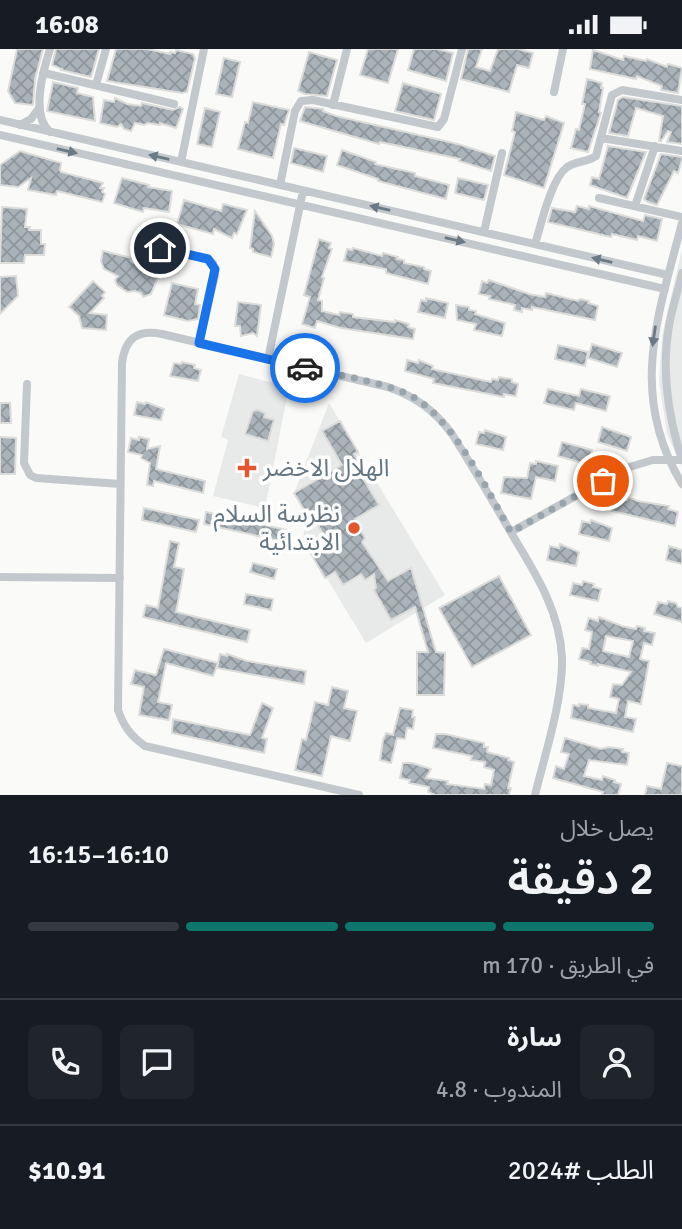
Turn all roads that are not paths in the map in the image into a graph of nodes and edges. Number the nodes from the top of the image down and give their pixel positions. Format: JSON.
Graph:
{"nodes":[{"id":1,"x":50,"y":49,"type":"edge"},
{"id":2,"x":106,"y":49,"type":"edge"},
{"id":3,"x":205,"y":49,"type":"edge"},
{"id":4,"x":347,"y":49,"type":"edge"},
{"id":5,"x":463,"y":49,"type":"edge"},
{"id":6,"x":563,"y":49,"type":"edge"},
{"id":7,"x":44,"y":73,"type":"junction"},
{"id":8,"x":96,"y":85,"type":"junction"},
{"id":9,"x":554,"y":92,"type":"dead end"},
{"id":10,"x":682,"y":100,"type":"edge"},
{"id":11,"x":174,"y":104,"type":"dead end"},
{"id":12,"x":333,"y":105,"type":"junction"},
{"id":13,"x":39,"y":108,"type":"junction"},
{"id":14,"x":0,"y":120,"type":"edge"},
{"id":15,"x":20,"y":125,"type":"junction"},
{"id":16,"x":51,"y":133,"type":"junction"},
{"id":17,"x":0,"y":135,"type":"edge"},
{"id":18,"x":601,"y":138,"type":"junction"},
{"id":19,"x":655,"y":146,"type":"junction"},
{"id":20,"x":682,"y":151,"type":"edge"},
{"id":21,"x":502,"y":153,"type":"dead end"},
{"id":22,"x":181,"y":162,"type":"junction"},
{"id":23,"x":280,"y":185,"type":"junction"},
{"id":24,"x":303,"y":191,"type":"junction"},
{"id":25,"x":599,"y":198,"type":"dead end"},
{"id":26,"x":300,"y":205,"type":"junction"},
{"id":27,"x":635,"y":206,"type":"junction"},
{"id":28,"x":682,"y":217,"type":"edge"},
{"id":29,"x":682,"y":223,"type":"edge"},
{"id":30,"x":484,"y":232,"type":"junction"},
{"id":31,"x":139,"y":243,"type":"dead end"},
{"id":32,"x":535,"y":244,"type":"junction"},
{"id":33,"x":682,"y":273,"type":"edge"},
{"id":34,"x":668,"y":275,"type":"junction"},
{"id":35,"x":665,"y":289,"type":"junction"},
{"id":36,"x":199,"y":343,"type":"junction"},
{"id":37,"x":268,"y":359,"type":"junction"},
{"id":38,"x":27,"y":384,"type":"dead end"},
{"id":39,"x":668,"y":460,"type":"junction"},
{"id":40,"x":682,"y":460,"type":"edge"},
{"id":41,"x":120,"y":484,"type":"junction"},
{"id":42,"x":682,"y":484,"type":"edge"},
{"id":43,"x":511,"y":532,"type":"junction"},
{"id":44,"x":0,"y":577,"type":"edge"},
{"id":45,"x":120,"y":578,"type":"junction"},
{"id":46,"x":359,"y":795,"type":"edge"},
{"id":47,"x":536,"y":795,"type":"edge"}],
"edges":[{"from":1,"to":7,"type":"street"},
{"from":2,"to":8,"type":"street"},
{"from":3,"to":22,"type":"street"},
{"from":4,"to":12,"type":"street"},
{"from":5,"to":12,"type":"street"},
{"from":6,"to":9,"type":"street"},
{"from":7,"to":8,"type":"street"},
{"from":7,"to":13,"type":"street"},
{"from":8,"to":11,"type":"street"},
{"from":10,"to":18,"type":"street"},
{"from":12,"to":23,"type":"street"},
{"from":13,"to":15,"type":"street"},
{"from":13,"to":16,"type":"street"},
{"from":14,"to":15,"type":"street"},
{"from":15,"to":16,"type":"street"},
{"from":22,"to":16,"type":"street","one_way":true},
{"from":17,"to":26,"type":"street","one_way":true},
{"from":18,"to":19,"type":"street"},
{"from":18,"to":32,"type":"street"},
{"from":19,"to":20,"type":"street"},
{"from":19,"to":27,"type":"street"},
{"from":21,"to":30,"type":"street"},
{"from":22,"to":23,"type":"street"},
{"from":23,"to":24,"type":"street"},
{"from":24,"to":26,"type":"street"},
{"from":30,"to":24,"type":"street","one_way":true},
{"from":25,"to":27,"type":"street"},
{"from":26,"to":35,"type":"street","one_way":true},
{"from":26,"to":37,"type":"street"},
{"from":27,"to":28,"type":"street"},
{"from":29,"to":34,"type":"street"},
{"from":30,"to":32,"type":"street"},
{"from":31,"to":36,"type":"street"},
{"from":34,"to":32,"type":"street","one_way":true},
{"from":33,"to":40,"type":"street"},
{"from":34,"to":35,"type":"street"},
{"from":35,"to":39,"type":"street","one_way":true},
{"from":36,"to":37,"type":"street"},
{"from":36,"to":41,"type":"street"},
{"from":37,"to":43,"type":"street"},
{"from":38,"to":41,"type":"street"},
{"from":39,"to":40,"type":"street"},
{"from":39,"to":42,"type":"street"},
{"from":39,"to":43,"type":"street"},
{"from":41,"to":45,"type":"street"},
{"from":43,"to":47,"type":"street"},
{"from":44,"to":45,"type":"street"},
{"from":45,"to":46,"type":"street"}]}
